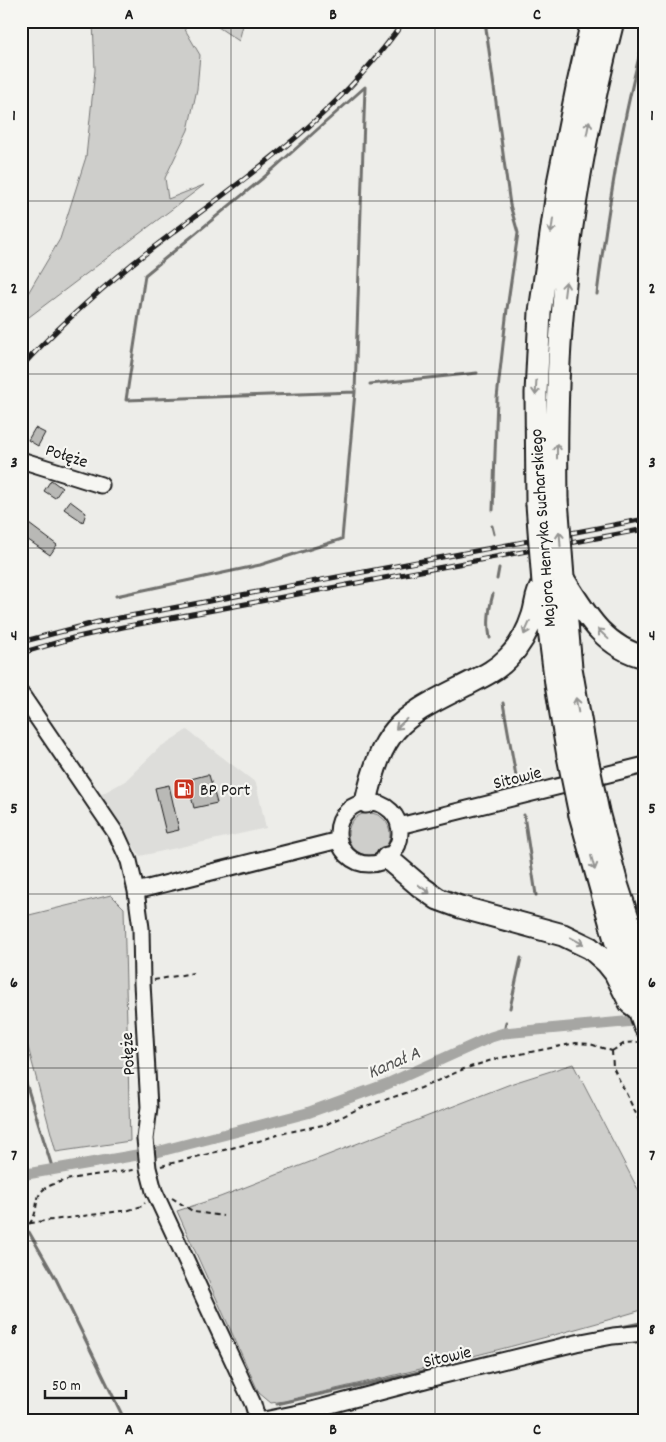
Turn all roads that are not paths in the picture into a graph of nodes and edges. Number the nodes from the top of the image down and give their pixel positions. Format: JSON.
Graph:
{"nodes":[{"id":1,"x":578,"y":21,"type":"edge"},
{"id":2,"x":592,"y":21,"type":"edge"},
{"id":3,"x":613,"y":21,"type":"edge"},
{"id":4,"x":559,"y":178,"type":"junction"},
{"id":5,"x":21,"y":460,"type":"edge"},
{"id":6,"x":102,"y":485,"type":"dead end"},
{"id":7,"x":547,"y":502,"type":"junction"},
{"id":8,"x":553,"y":580,"type":"junction"},
{"id":9,"x":645,"y":657,"type":"edge"},
{"id":10,"x":21,"y":694,"type":"edge"},
{"id":11,"x":645,"y":765,"type":"edge"},
{"id":12,"x":366,"y":802,"type":"junction"},
{"id":13,"x":589,"y":814,"type":"junction"},
{"id":14,"x":399,"y":826,"type":"junction"},
{"id":15,"x":338,"y":840,"type":"junction"},
{"id":16,"x":387,"y":858,"type":"junction"},
{"id":17,"x":136,"y":891,"type":"junction"},
{"id":18,"x":645,"y":970,"type":"edge"},
{"id":19,"x":641,"y":1017,"type":"edge"},
{"id":20,"x":645,"y":1333,"type":"edge"},
{"id":21,"x":258,"y":1421,"type":"edge"}],
"edges":[{"from":1,"to":4,"type":"highway"},
{"from":2,"to":4,"type":"highway","name":"Majora Henryka Sucharskiego"},
{"from":7,"to":3,"type":"highway","name":"Majora Henryka Sucharskiego","one_way":true},
{"from":4,"to":7,"type":"highway","name":"Majora Henryka Sucharskiego","one_way":true},
{"from":5,"to":6,"type":"street","name":"Połęże"},
{"from":7,"to":8,"type":"highway","name":"Majora Henryka Sucharskiego","bridge":true},
{"from":9,"to":8,"type":"highway","one_way":true},
{"from":8,"to":12,"type":"highway","one_way":true},
{"from":8,"to":13,"type":"highway","name":"Majora Henryka Sucharskiego","bridge":true},
{"from":10,"to":17,"type":"street","name":"Połęże"},
{"from":11,"to":14,"type":"street","name":"Sitowie"},
{"from":12,"to":14,"type":"street"},
{"from":12,"to":15,"type":"street"},
{"from":13,"to":18,"type":"highway","name":"Majora Henryka Sucharskiego"},
{"from":13,"to":19,"type":"highway","name":"Majora Henryka Sucharskiego","one_way":true},
{"from":14,"to":16,"type":"street"},
{"from":15,"to":16,"type":"street"},
{"from":15,"to":17,"type":"street"},
{"from":16,"to":19,"type":"highway","one_way":true},
{"from":17,"to":21,"type":"street","name":"Połęże"},
{"from":20,"to":21,"type":"street","name":"Sitowie"}]}
